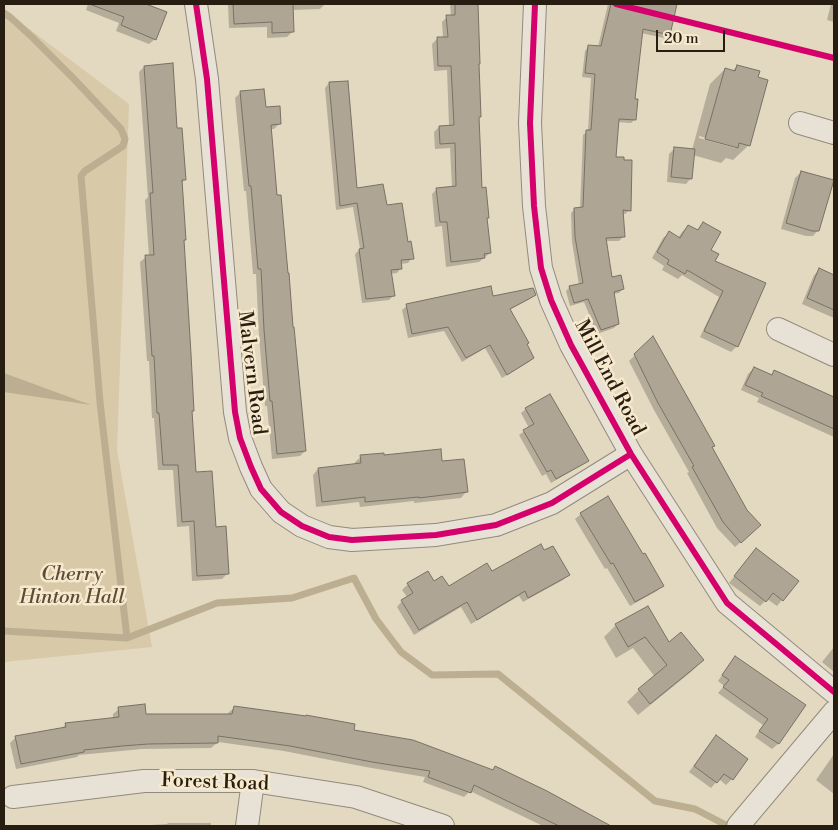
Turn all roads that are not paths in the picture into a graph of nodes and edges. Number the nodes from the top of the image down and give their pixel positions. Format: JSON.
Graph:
{"nodes":[{"id":1,"x":196,"y":4,"type":"edge"},
{"id":2,"x":535,"y":4,"type":"edge"},
{"id":3,"x":800,"y":123,"type":"dead end"},
{"id":4,"x":834,"y":133,"type":"edge"},
{"id":5,"x":778,"y":329,"type":"dead end"},
{"id":6,"x":834,"y":355,"type":"edge"},
{"id":7,"x":631,"y":454,"type":"junction"},
{"id":8,"x":834,"y":692,"type":"edge"},
{"id":9,"x":834,"y":712,"type":"edge"},
{"id":10,"x":254,"y":781,"type":"junction"},
{"id":11,"x":13,"y":797,"type":"dead end"},
{"id":12,"x":247,"y":826,"type":"edge"},
{"id":13,"x":443,"y":826,"type":"edge"},
{"id":14,"x":738,"y":826,"type":"edge"}],
"edges":[{"from":1,"to":7,"type":"street","name":"Malvern Road"},
{"from":2,"to":7,"type":"street","name":"Mill End Road"},
{"from":3,"to":4,"type":"street"},
{"from":5,"to":6,"type":"street"},
{"from":7,"to":8,"type":"street","name":"Mill End Road"},
{"from":9,"to":14,"type":"street"},
{"from":10,"to":11,"type":"street","name":"Forest Road"},
{"from":10,"to":12,"type":"street"},
{"from":10,"to":13,"type":"street","name":"Forest Road"}]}
